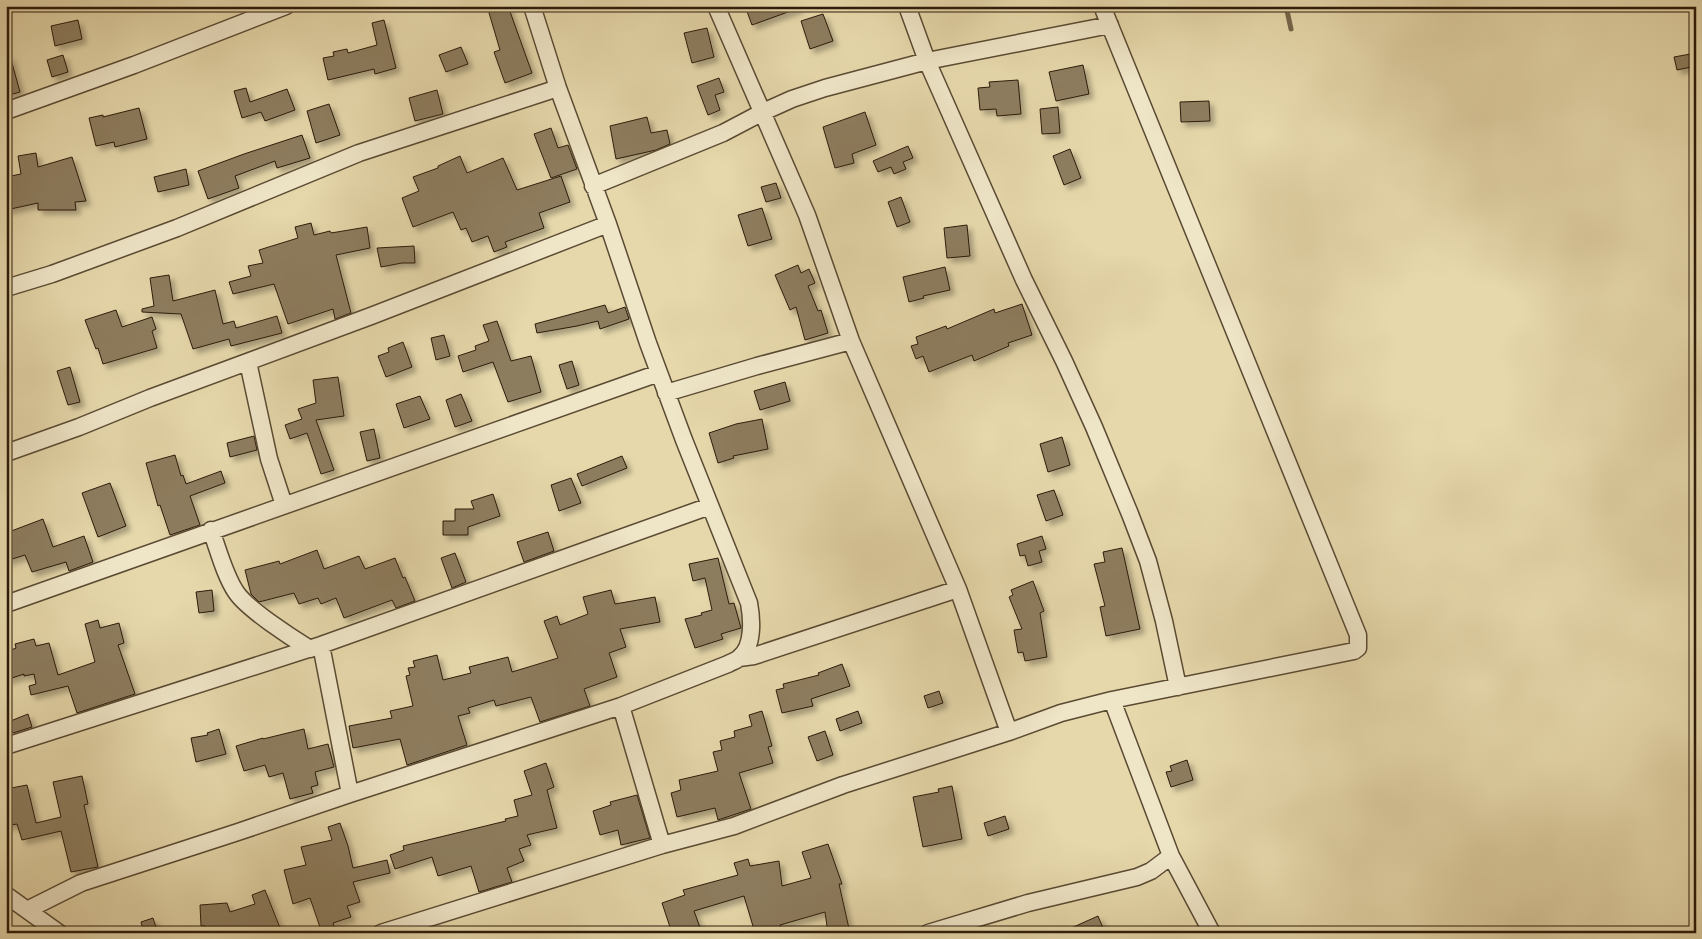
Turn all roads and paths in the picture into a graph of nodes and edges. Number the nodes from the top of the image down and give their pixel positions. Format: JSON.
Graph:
{"nodes":[{"id":1,"x":286,"y":6,"type":"edge"},
{"id":2,"x":532,"y":6,"type":"edge"},
{"id":3,"x":716,"y":6,"type":"edge"},
{"id":4,"x":907,"y":6,"type":"edge"},
{"id":5,"x":1102,"y":6,"type":"edge"},
{"id":6,"x":1110,"y":25,"type":"junction"},
{"id":7,"x":927,"y":61,"type":"junction"},
{"id":8,"x":558,"y":88,"type":"junction"},
{"id":9,"x":6,"y":111,"type":"edge"},
{"id":10,"x":761,"y":113,"type":"junction"},
{"id":11,"x":593,"y":186,"type":"junction"},
{"id":12,"x":608,"y":224,"type":"junction"},
{"id":13,"x":6,"y":288,"type":"edge"},
{"id":14,"x":851,"y":342,"type":"junction"},
{"id":15,"x":248,"y":362,"type":"junction"},
{"id":16,"x":659,"y":373,"type":"junction"},
{"id":17,"x":666,"y":393,"type":"junction"},
{"id":18,"x":6,"y":454,"type":"edge"},
{"id":19,"x":284,"y":505,"type":"junction"},
{"id":20,"x":710,"y":506,"type":"junction"},
{"id":21,"x":211,"y":530,"type":"junction"},
{"id":22,"x":958,"y":589,"type":"junction"},
{"id":23,"x":6,"y":604,"type":"edge"},
{"id":24,"x":316,"y":647,"type":"junction"},
{"id":25,"x":739,"y":658,"type":"junction"},
{"id":26,"x":1178,"y":686,"type":"junction"},
{"id":27,"x":1112,"y":700,"type":"junction"},
{"id":28,"x":621,"y":706,"type":"junction"},
{"id":29,"x":1009,"y":732,"type":"junction"},
{"id":30,"x":6,"y":746,"type":"edge"},
{"id":31,"x":350,"y":794,"type":"junction"},
{"id":32,"x":662,"y":845,"type":"junction"},
{"id":33,"x":1171,"y":856,"type":"junction"},
{"id":34,"x":6,"y":895,"type":"edge"},
{"id":35,"x":26,"y":910,"type":"junction"},
{"id":36,"x":59,"y":933,"type":"edge"},
{"id":37,"x":381,"y":933,"type":"edge"},
{"id":38,"x":928,"y":933,"type":"edge"},
{"id":39,"x":1212,"y":933,"type":"edge"}],
"edges":[{"from":1,"to":9,"type":"street"},
{"from":2,"to":8,"type":"street"},
{"from":3,"to":10,"type":"street"},
{"from":4,"to":7,"type":"street"},
{"from":5,"to":6,"type":"street"},
{"from":6,"to":7,"type":"street"},
{"from":6,"to":26,"type":"street"},
{"from":7,"to":10,"type":"street"},
{"from":7,"to":26,"type":"street"},
{"from":8,"to":11,"type":"street"},
{"from":8,"to":13,"type":"street"},
{"from":10,"to":11,"type":"street"},
{"from":10,"to":14,"type":"street"},
{"from":11,"to":12,"type":"street"},
{"from":12,"to":15,"type":"street"},
{"from":12,"to":16,"type":"street"},
{"from":14,"to":17,"type":"street"},
{"from":14,"to":22,"type":"street"},
{"from":15,"to":18,"type":"street"},
{"from":15,"to":19,"type":"street"},
{"from":16,"to":17,"type":"street"},
{"from":16,"to":19,"type":"street"},
{"from":17,"to":20,"type":"street"},
{"from":19,"to":21,"type":"street"},
{"from":20,"to":24,"type":"street"},
{"from":20,"to":25,"type":"street"},
{"from":21,"to":23,"type":"street"},
{"from":21,"to":24,"type":"street"},
{"from":22,"to":25,"type":"street"},
{"from":22,"to":29,"type":"street"},
{"from":24,"to":30,"type":"street"},
{"from":24,"to":31,"type":"street"},
{"from":25,"to":28,"type":"street"},
{"from":26,"to":27,"type":"street"},
{"from":27,"to":29,"type":"street"},
{"from":27,"to":33,"type":"street"},
{"from":28,"to":31,"type":"street"},
{"from":28,"to":32,"type":"street"},
{"from":29,"to":32,"type":"street"},
{"from":31,"to":35,"type":"street"},
{"from":32,"to":37,"type":"street"},
{"from":33,"to":38,"type":"street"},
{"from":33,"to":39,"type":"street"},
{"from":34,"to":35,"type":"street"},
{"from":35,"to":36,"type":"street"}]}
